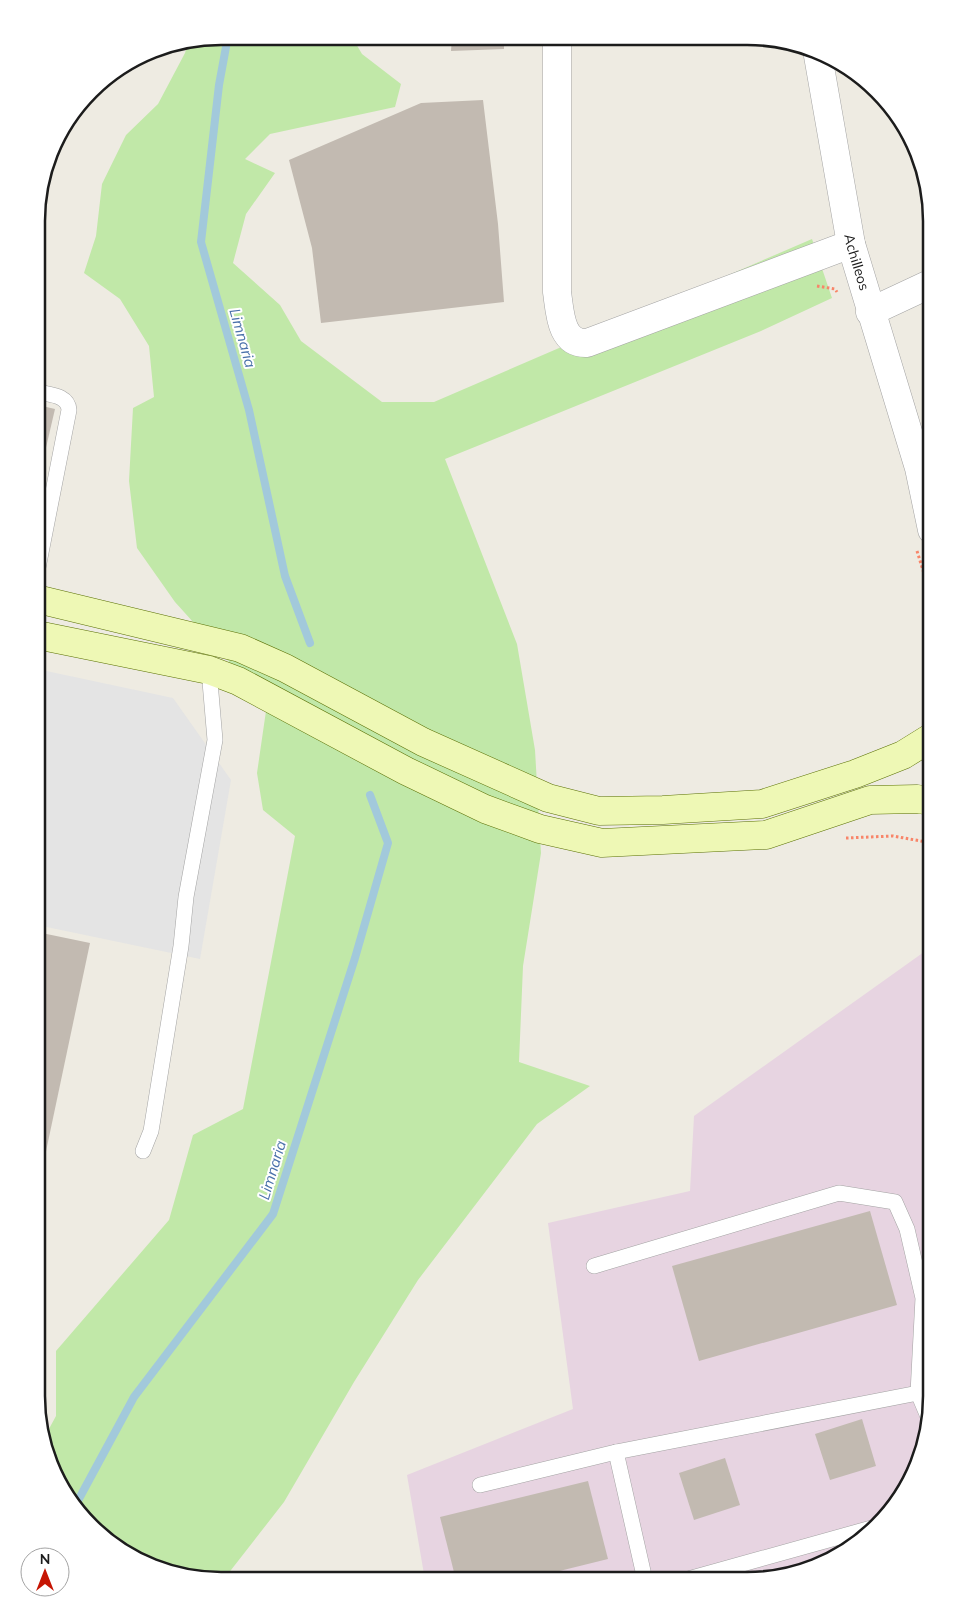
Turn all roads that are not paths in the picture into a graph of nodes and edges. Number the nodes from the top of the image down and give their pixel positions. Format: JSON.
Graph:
{"nodes":[{"id":1,"x":556,"y":45,"type":"edge"},
{"id":2,"x":820,"y":60,"type":"edge"},
{"id":3,"x":851,"y":244,"type":"junction"},
{"id":4,"x":923,"y":287,"type":"edge"},
{"id":5,"x":870,"y":312,"type":"junction"},
{"id":6,"x":45,"y":394,"type":"edge"},
{"id":7,"x":919,"y":468,"type":"junction"},
{"id":8,"x":923,"y":475,"type":"edge"},
{"id":9,"x":923,"y":487,"type":"edge"},
{"id":10,"x":45,"y":533,"type":"edge"},
{"id":11,"x":45,"y":602,"type":"edge"},
{"id":12,"x":45,"y":637,"type":"edge"},
{"id":13,"x":209,"y":670,"type":"junction"},
{"id":14,"x":923,"y":743,"type":"edge"},
{"id":15,"x":923,"y":800,"type":"edge"},
{"id":16,"x":143,"y":1151,"type":"dead end"},
{"id":17,"x":594,"y":1266,"type":"dead end"},
{"id":18,"x":923,"y":1329,"type":"edge"},
{"id":19,"x":923,"y":1391,"type":"edge"},
{"id":20,"x":616,"y":1452,"type":"junction"},
{"id":21,"x":480,"y":1485,"type":"dead end"},
{"id":22,"x":859,"y":1531,"type":"edge"},
{"id":23,"x":643,"y":1572,"type":"edge"},
{"id":24,"x":710,"y":1572,"type":"edge"}],
"edges":[{"from":1,"to":3,"type":"street"},
{"from":2,"to":3,"type":"street","name":"Achilleos"},
{"from":3,"to":5,"type":"street","name":"Achilleos"},
{"from":4,"to":5,"type":"street"},
{"from":5,"to":7,"type":"street","name":"Achilleos"},
{"from":6,"to":10,"type":"lane"},
{"from":7,"to":8,"type":"street","name":"Achilleos"},
{"from":7,"to":9,"type":"street","name":"Achilleos"},
{"from":11,"to":14,"type":"street"},
{"from":12,"to":13,"type":"street"},
{"from":13,"to":15,"type":"street"},
{"from":13,"to":16,"type":"lane"},
{"from":17,"to":18,"type":"lane"},
{"from":19,"to":20,"type":"lane"},
{"from":20,"to":21,"type":"lane"},
{"from":20,"to":23,"type":"lane"},
{"from":22,"to":24,"type":"lane"}]}
